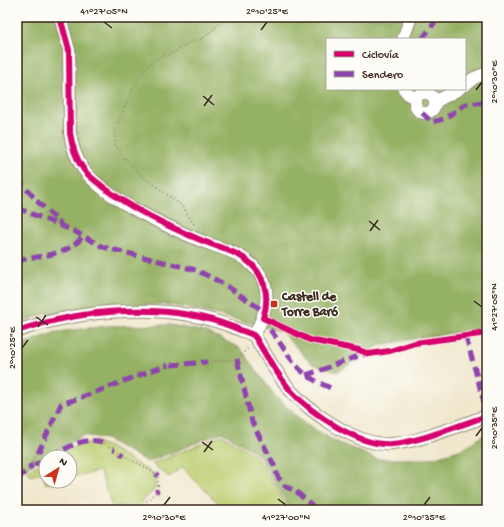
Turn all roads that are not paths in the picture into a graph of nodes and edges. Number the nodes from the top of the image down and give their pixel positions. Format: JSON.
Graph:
{"nodes":[{"id":1,"x":60,"y":17,"type":"edge"},
{"id":2,"x":411,"y":17,"type":"edge"},
{"id":3,"x":403,"y":38,"type":"edge"},
{"id":4,"x":487,"y":73,"type":"edge"},
{"id":5,"x":466,"y":84,"type":"edge"},
{"id":6,"x":405,"y":90,"type":"edge"},
{"id":7,"x":457,"y":90,"type":"edge"},
{"id":8,"x":17,"y":331,"type":"edge"},
{"id":9,"x":252,"y":340,"type":"junction"},
{"id":10,"x":487,"y":416,"type":"edge"}],
"edges":[{"from":1,"to":9,"type":"street"},
{"from":2,"to":3,"type":"street"},
{"from":4,"to":5,"type":"street"},
{"from":6,"to":7,"type":"street"},
{"from":8,"to":9,"type":"street"},
{"from":9,"to":10,"type":"street"}]}
